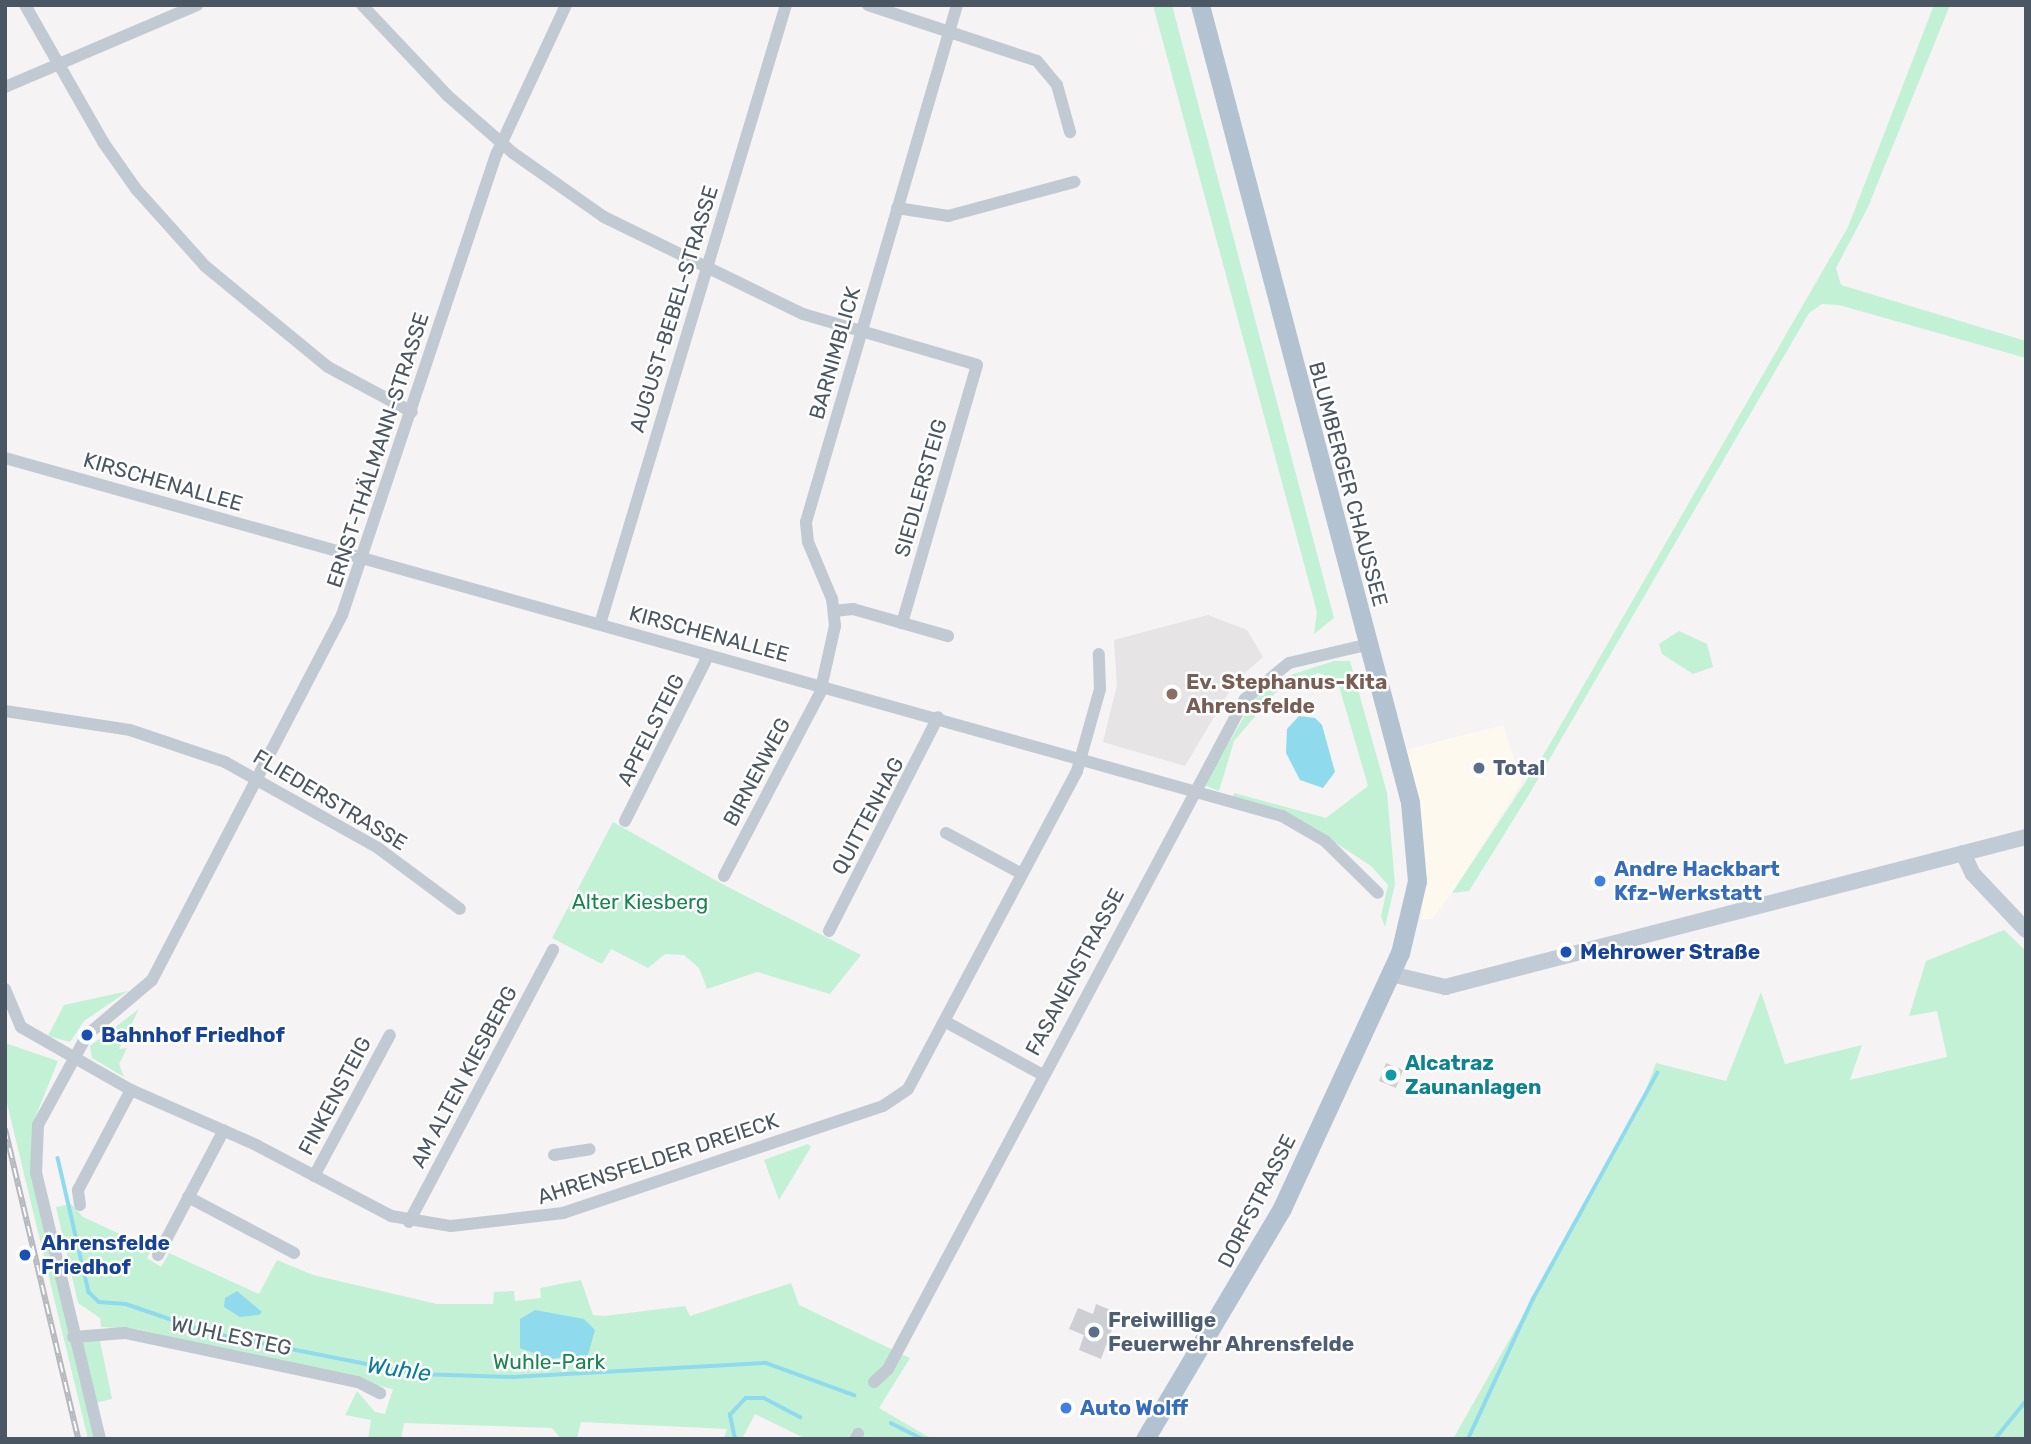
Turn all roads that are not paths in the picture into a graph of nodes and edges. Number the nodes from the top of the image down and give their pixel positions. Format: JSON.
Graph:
{"nodes":[{"id":1,"x":25,"y":5,"type":"edge"},
{"id":2,"x":197,"y":5,"type":"edge"},
{"id":3,"x":362,"y":5,"type":"edge"},
{"id":4,"x":566,"y":5,"type":"edge"},
{"id":5,"x":786,"y":5,"type":"edge"},
{"id":6,"x":867,"y":5,"type":"edge"},
{"id":7,"x":957,"y":5,"type":"edge"},
{"id":8,"x":1200,"y":5,"type":"edge"},
{"id":9,"x":949,"y":33,"type":"junction"},
{"id":10,"x":55,"y":66,"type":"junction"},
{"id":11,"x":5,"y":86,"type":"edge"},
{"id":12,"x":1070,"y":132,"type":"dead end"},
{"id":13,"x":501,"y":143,"type":"junction"},
{"id":14,"x":1074,"y":182,"type":"dead end"},
{"id":15,"x":897,"y":208,"type":"junction"},
{"id":16,"x":705,"y":270,"type":"junction"},
{"id":17,"x":861,"y":332,"type":"junction"},
{"id":18,"x":412,"y":412,"type":"junction"},
{"id":19,"x":5,"y":458,"type":"edge"},
{"id":20,"x":366,"y":558,"type":"junction"},
{"id":21,"x":834,"y":611,"type":"junction"},
{"id":22,"x":902,"y":623,"type":"junction"},
{"id":23,"x":600,"y":624,"type":"junction"},
{"id":24,"x":947,"y":636,"type":"dead end"},
{"id":25,"x":1366,"y":645,"type":"junction"},
{"id":26,"x":1099,"y":654,"type":"dead end"},
{"id":27,"x":708,"y":656,"type":"junction"},
{"id":28,"x":822,"y":685,"type":"junction"},
{"id":29,"x":5,"y":711,"type":"edge"},
{"id":30,"x":937,"y":717,"type":"junction"},
{"id":31,"x":1082,"y":756,"type":"junction"},
{"id":32,"x":259,"y":778,"type":"junction"},
{"id":33,"x":1193,"y":790,"type":"junction"},
{"id":34,"x":625,"y":821,"type":"dead end"},
{"id":35,"x":946,"y":833,"type":"dead end"},
{"id":36,"x":2026,"y":837,"type":"edge"},
{"id":37,"x":1963,"y":853,"type":"junction"},
{"id":38,"x":1022,"y":874,"type":"junction"},
{"id":39,"x":724,"y":876,"type":"dead end"},
{"id":40,"x":1378,"y":892,"type":"dead end"},
{"id":41,"x":460,"y":909,"type":"dead end"},
{"id":42,"x":2026,"y":930,"type":"edge"},
{"id":43,"x":829,"y":931,"type":"dead end"},
{"id":44,"x":553,"y":950,"type":"dead end"},
{"id":45,"x":1391,"y":974,"type":"junction"},
{"id":46,"x":5,"y":989,"type":"edge"},
{"id":47,"x":946,"y":1022,"type":"junction"},
{"id":48,"x":390,"y":1035,"type":"dead end"},
{"id":49,"x":73,"y":1057,"type":"junction"},
{"id":50,"x":1043,"y":1075,"type":"junction"},
{"id":51,"x":131,"y":1090,"type":"junction"},
{"id":52,"x":224,"y":1130,"type":"junction"},
{"id":53,"x":590,"y":1149,"type":"dead end"},
{"id":54,"x":554,"y":1156,"type":"dead end"},
{"id":55,"x":314,"y":1176,"type":"junction"},
{"id":56,"x":188,"y":1198,"type":"junction"},
{"id":57,"x":80,"y":1205,"type":"dead end"},
{"id":58,"x":409,"y":1222,"type":"junction"},
{"id":59,"x":294,"y":1253,"type":"dead end"},
{"id":60,"x":158,"y":1255,"type":"dead end"},
{"id":61,"x":73,"y":1337,"type":"junction"},
{"id":62,"x":874,"y":1382,"type":"dead end"},
{"id":63,"x":380,"y":1393,"type":"dead end"},
{"id":64,"x":100,"y":1439,"type":"edge"},
{"id":65,"x":1145,"y":1439,"type":"edge"}],
"edges":[{"from":1,"to":10,"type":"street"},
{"from":2,"to":10,"type":"street"},
{"from":3,"to":13,"type":"street"},
{"from":4,"to":13,"type":"street","name":"ERNST-THÄLMANN-STRASSE"},
{"from":5,"to":16,"type":"street","name":"AUGUST-BEBEL-STRASSE"},
{"from":6,"to":9,"type":"street"},
{"from":7,"to":9,"type":"street","name":"BARNIMBLICK"},
{"from":8,"to":25,"type":"main road","name":"BLUMBERGER CHAUSSEE"},
{"from":9,"to":12,"type":"street"},
{"from":9,"to":15,"type":"street","name":"BARNIMBLICK"},
{"from":10,"to":11,"type":"street"},
{"from":10,"to":18,"type":"street"},
{"from":13,"to":16,"type":"street"},
{"from":13,"to":18,"type":"street","name":"ERNST-THÄLMANN-STRASSE"},
{"from":14,"to":15,"type":"street"},
{"from":15,"to":17,"type":"street","name":"BARNIMBLICK"},
{"from":16,"to":17,"type":"street"},
{"from":16,"to":23,"type":"street","name":"AUGUST-BEBEL-STRASSE"},
{"from":17,"to":21,"type":"street","name":"BARNIMBLICK"},
{"from":17,"to":22,"type":"street","name":"SIEDLERSTEIG"},
{"from":18,"to":20,"type":"street","name":"ERNST-THÄLMANN-STRASSE"},
{"from":19,"to":20,"type":"street","name":"KIRSCHENALLEE"},
{"from":20,"to":23,"type":"street","name":"KIRSCHENALLEE"},
{"from":20,"to":32,"type":"street","name":"ERNST-THÄLMANN-STRASSE"},
{"from":21,"to":22,"type":"street"},
{"from":21,"to":28,"type":"street","name":"BARNIMBLICK"},
{"from":22,"to":24,"type":"street"},
{"from":23,"to":27,"type":"street","name":"KIRSCHENALLEE"},
{"from":25,"to":33,"type":"street","name":"FASANENSTRASSE"},
{"from":25,"to":45,"type":"main road","name":"BLUMBERGER CHAUSSEE"},
{"from":26,"to":31,"type":"street","name":"AHRENSFELDER DREIECK"},
{"from":27,"to":28,"type":"street","name":"KIRSCHENALLEE"},
{"from":27,"to":34,"type":"street","name":"APFELSTEIG"},
{"from":28,"to":30,"type":"street","name":"KIRSCHENALLEE"},
{"from":28,"to":39,"type":"street","name":"BIRNENWEG"},
{"from":29,"to":32,"type":"street","name":"FLIEDERSTRASSE"},
{"from":30,"to":31,"type":"street","name":"KIRSCHENALLEE"},
{"from":30,"to":43,"type":"street","name":"QUITTENHAG"},
{"from":31,"to":33,"type":"street","name":"KIRSCHENALLEE"},
{"from":31,"to":38,"type":"street","name":"AHRENSFELDER DREIECK"},
{"from":32,"to":41,"type":"street","name":"FLIEDERSTRASSE"},
{"from":32,"to":49,"type":"street","name":"ERNST-THÄLMANN-STRASSE"},
{"from":33,"to":40,"type":"street","name":"KIRSCHENALLEE"},
{"from":33,"to":50,"type":"street","name":"FASANENSTRASSE"},
{"from":35,"to":38,"type":"street"},
{"from":36,"to":37,"type":"main road"},
{"from":37,"to":42,"type":"main road"},
{"from":37,"to":45,"type":"main road"},
{"from":38,"to":47,"type":"street","name":"AHRENSFELDER DREIECK"},
{"from":44,"to":58,"type":"street","name":"AM ALTEN KIESBERG"},
{"from":45,"to":65,"type":"main road","name":"DORFSTRASSE"},
{"from":46,"to":49,"type":"street","name":"AHRENSFELDER DREIECK"},
{"from":47,"to":50,"type":"street"},
{"from":47,"to":58,"type":"street","name":"AHRENSFELDER DREIECK"},
{"from":48,"to":55,"type":"street","name":"FINKENSTEIG"},
{"from":49,"to":51,"type":"street","name":"AHRENSFELDER DREIECK"},
{"from":49,"to":61,"type":"street","name":"ERNST-THÄLMANN-STRASSE"},
{"from":50,"to":62,"type":"street","name":"FASANENSTRASSE"},
{"from":51,"to":52,"type":"street","name":"AHRENSFELDER DREIECK"},
{"from":51,"to":57,"type":"street"},
{"from":52,"to":55,"type":"street","name":"AHRENSFELDER DREIECK"},
{"from":52,"to":56,"type":"street"},
{"from":53,"to":54,"type":"street"},
{"from":55,"to":58,"type":"street","name":"AHRENSFELDER DREIECK"},
{"from":56,"to":59,"type":"street"},
{"from":56,"to":60,"type":"street"},
{"from":61,"to":63,"type":"street","name":"WUHLESTEG"},
{"from":61,"to":64,"type":"street","name":"ERNST-THÄLMANN-STRASSE"}]}
